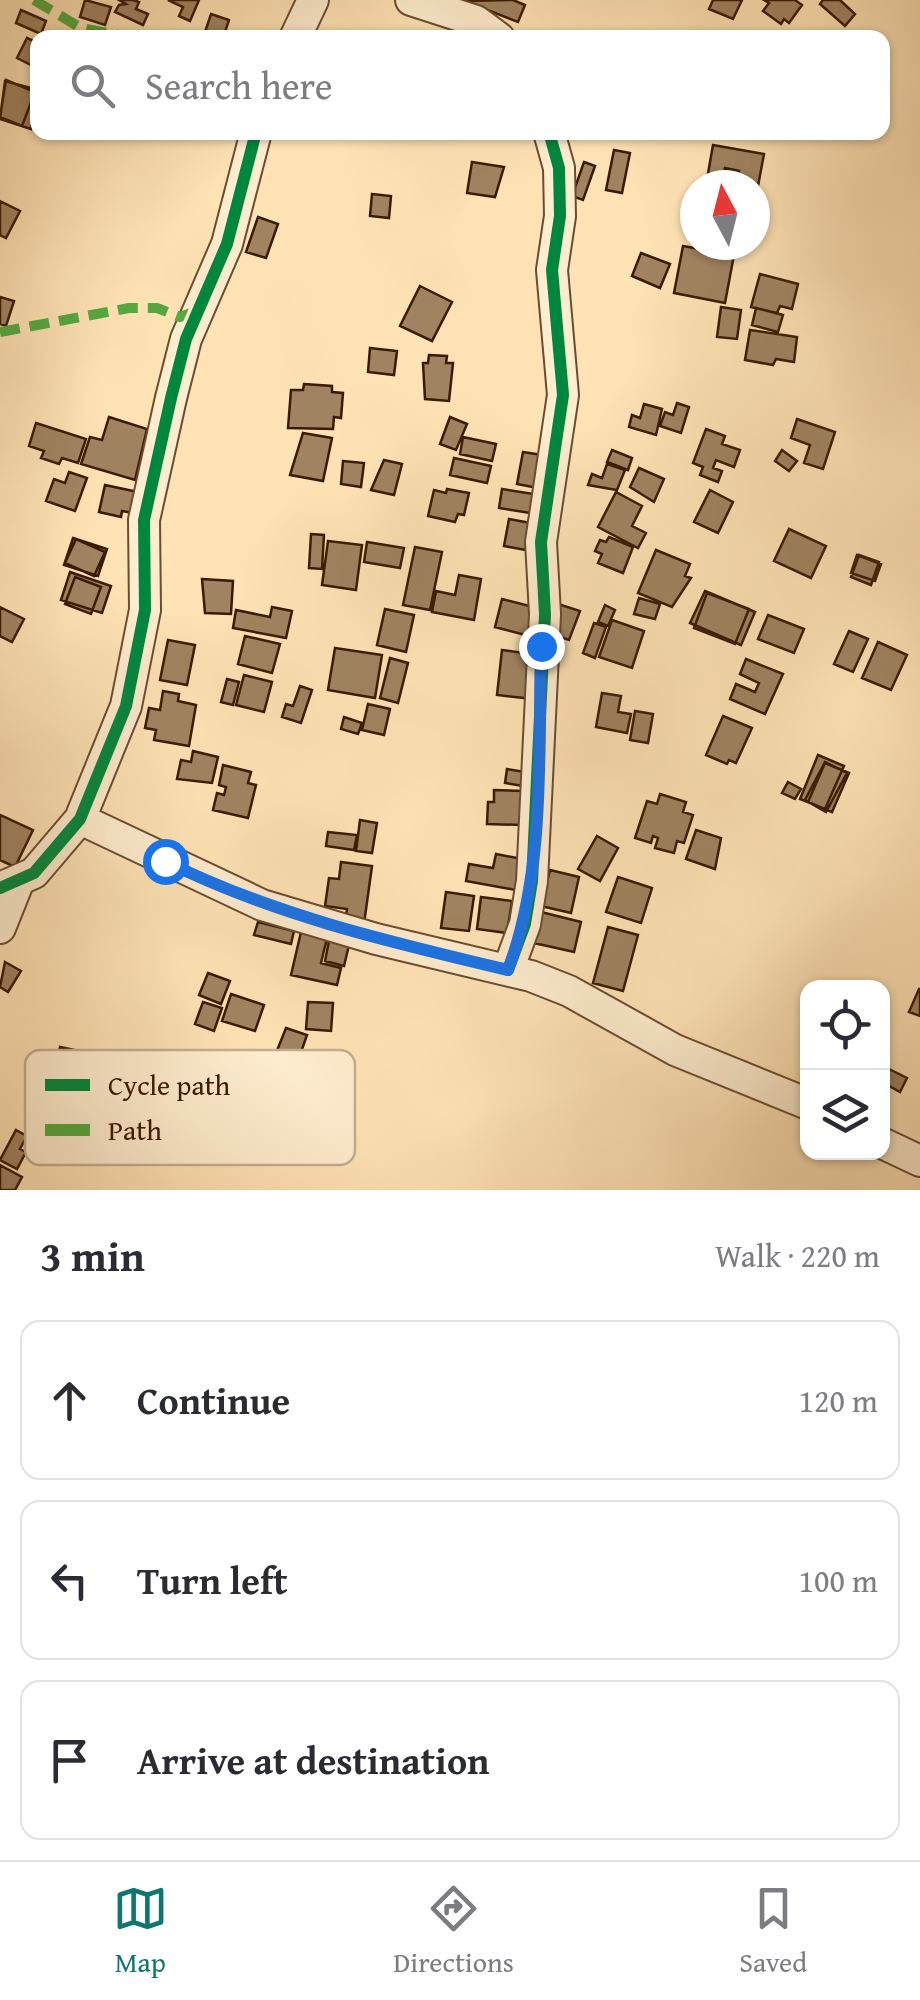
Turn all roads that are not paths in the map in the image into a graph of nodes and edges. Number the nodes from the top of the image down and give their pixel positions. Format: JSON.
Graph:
{"nodes":[{"id":1,"x":313,"y":0,"type":"edge"},
{"id":2,"x":411,"y":0,"type":"edge"},
{"id":3,"x":299,"y":30,"type":"edge"},
{"id":4,"x":489,"y":30,"type":"edge"},
{"id":5,"x":254,"y":140,"type":"edge"},
{"id":6,"x":551,"y":140,"type":"edge"},
{"id":7,"x":80,"y":819,"type":"junction"},
{"id":8,"x":9,"y":885,"type":"edge"},
{"id":9,"x":0,"y":928,"type":"edge"},
{"id":10,"x":508,"y":970,"type":"junction"},
{"id":11,"x":800,"y":1101,"type":"edge"},
{"id":12,"x":890,"y":1147,"type":"edge"},
{"id":13,"x":920,"y":1161,"type":"edge"}],
"edges":[{"from":1,"to":3,"type":"street"},
{"from":2,"to":4,"type":"street"},
{"from":5,"to":7,"type":"street"},
{"from":6,"to":10,"type":"street"},
{"from":7,"to":8,"type":"street"},
{"from":7,"to":10,"type":"street"},
{"from":8,"to":9,"type":"street"},
{"from":10,"to":11,"type":"street"},
{"from":12,"to":13,"type":"street"}]}
